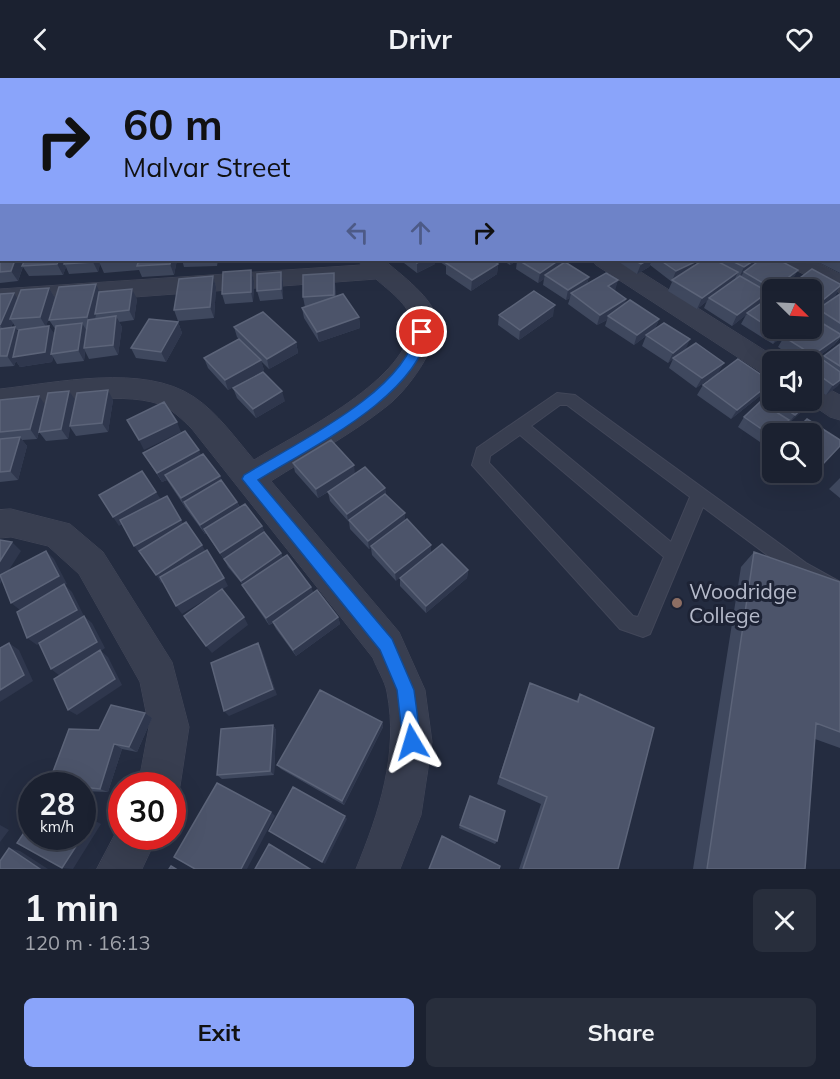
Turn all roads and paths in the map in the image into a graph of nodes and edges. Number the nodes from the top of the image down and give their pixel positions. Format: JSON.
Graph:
{"nodes":[{"id":1,"x":607,"y":261,"type":"edge"},
{"id":2,"x":797,"y":261,"type":"edge"},
{"id":3,"x":376,"y":265,"type":"edge"},
{"id":4,"x":840,"y":285,"type":"edge"},
{"id":5,"x":0,"y":298,"type":"edge"},
{"id":6,"x":762,"y":360,"type":"edge"},
{"id":7,"x":822,"y":398,"type":"edge"},
{"id":8,"x":0,"y":400,"type":"edge"},
{"id":9,"x":840,"y":410,"type":"edge"},
{"id":10,"x":520,"y":426,"type":"junction"},
{"id":11,"x":249,"y":479,"type":"junction"},
{"id":12,"x":699,"y":496,"type":"junction"},
{"id":13,"x":0,"y":524,"type":"edge"},
{"id":14,"x":674,"y":555,"type":"junction"},
{"id":15,"x":840,"y":592,"type":"edge"},
{"id":16,"x":161,"y":772,"type":"edge"},
{"id":17,"x":128,"y":850,"type":"edge"},
{"id":18,"x":118,"y":869,"type":"edge"},
{"id":19,"x":378,"y":869,"type":"edge"}],
"edges":[{"from":1,"to":6,"type":"street"},
{"from":2,"to":4,"type":"street"},
{"from":3,"to":5,"type":"street"},
{"from":3,"to":11,"type":"street"},
{"from":7,"to":9,"type":"street"},
{"from":8,"to":11,"type":"street"},
{"from":10,"to":12,"type":"lane"},
{"from":10,"to":14,"type":"lane"},
{"from":10,"to":14,"type":"lane"},
{"from":11,"to":19,"type":"street"},
{"from":12,"to":14,"type":"lane"},
{"from":12,"to":15,"type":"lane"},
{"from":13,"to":16,"type":"street"},
{"from":17,"to":18,"type":"street"}]}
